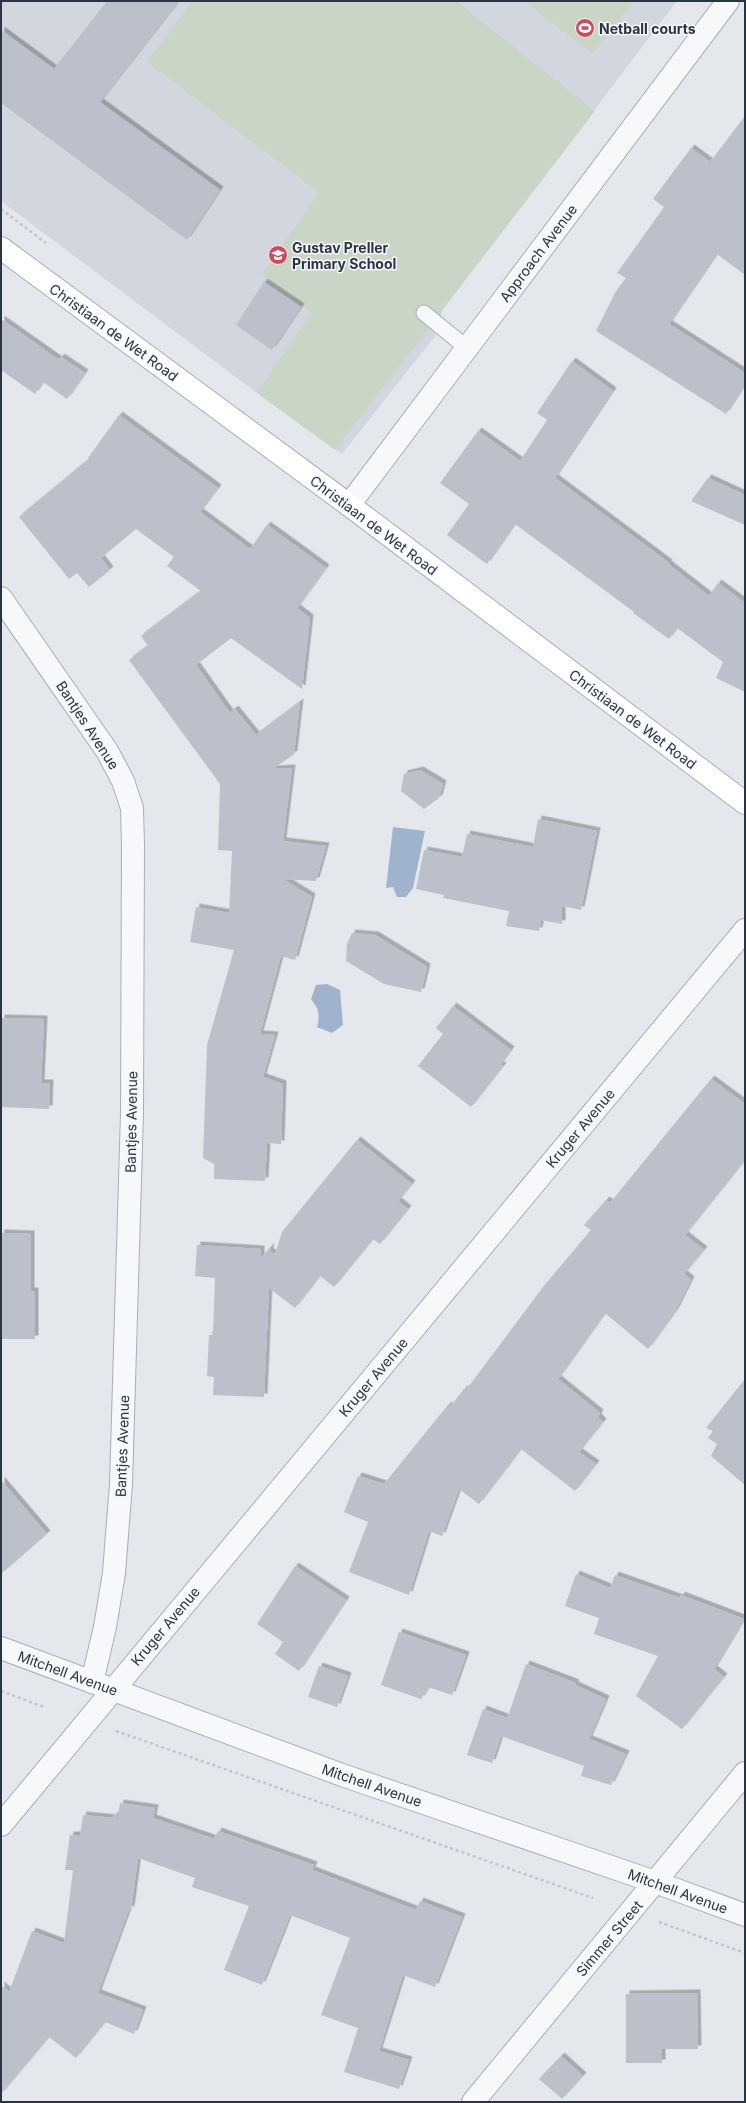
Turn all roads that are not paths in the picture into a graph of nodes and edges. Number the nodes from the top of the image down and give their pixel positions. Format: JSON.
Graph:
{"nodes":[{"id":1,"x":728,"y":1,"type":"edge"},
{"id":2,"x":1,"y":248,"type":"edge"},
{"id":3,"x":424,"y":313,"type":"dead end"},
{"id":4,"x":467,"y":348,"type":"junction"},
{"id":5,"x":349,"y":505,"type":"junction"},
{"id":6,"x":1,"y":598,"type":"edge"},
{"id":7,"x":745,"y":803,"type":"edge"},
{"id":8,"x":745,"y":930,"type":"edge"},
{"id":9,"x":1,"y":1648,"type":"edge"},
{"id":10,"x":92,"y":1682,"type":"junction"},
{"id":11,"x":113,"y":1689,"type":"junction"},
{"id":12,"x":745,"y":1773,"type":"edge"},
{"id":13,"x":1,"y":1825,"type":"edge"},
{"id":14,"x":655,"y":1882,"type":"junction"},
{"id":15,"x":745,"y":1915,"type":"edge"},
{"id":16,"x":473,"y":2102,"type":"edge"}],
"edges":[{"from":1,"to":4,"type":"street","name":"Approach Avenue"},
{"from":2,"to":5,"type":"main road","name":"Christiaan de Wet Road"},
{"from":3,"to":4,"type":"lane"},
{"from":4,"to":5,"type":"street","name":"Approach Avenue"},
{"from":5,"to":7,"type":"main road","name":"Christiaan de Wet Road"},
{"from":6,"to":10,"type":"street","name":"Bantjes Avenue"},
{"from":8,"to":11,"type":"street","name":"Kruger Avenue"},
{"from":9,"to":10,"type":"street","name":"Mitchell Avenue"},
{"from":10,"to":11,"type":"street","name":"Mitchell Avenue"},
{"from":11,"to":13,"type":"street","name":"Kruger Avenue"},
{"from":11,"to":14,"type":"street","name":"Mitchell Avenue"},
{"from":12,"to":14,"type":"street","name":"Simmer Street"},
{"from":14,"to":15,"type":"street","name":"Mitchell Avenue"},
{"from":14,"to":16,"type":"street","name":"Simmer Street"}]}
